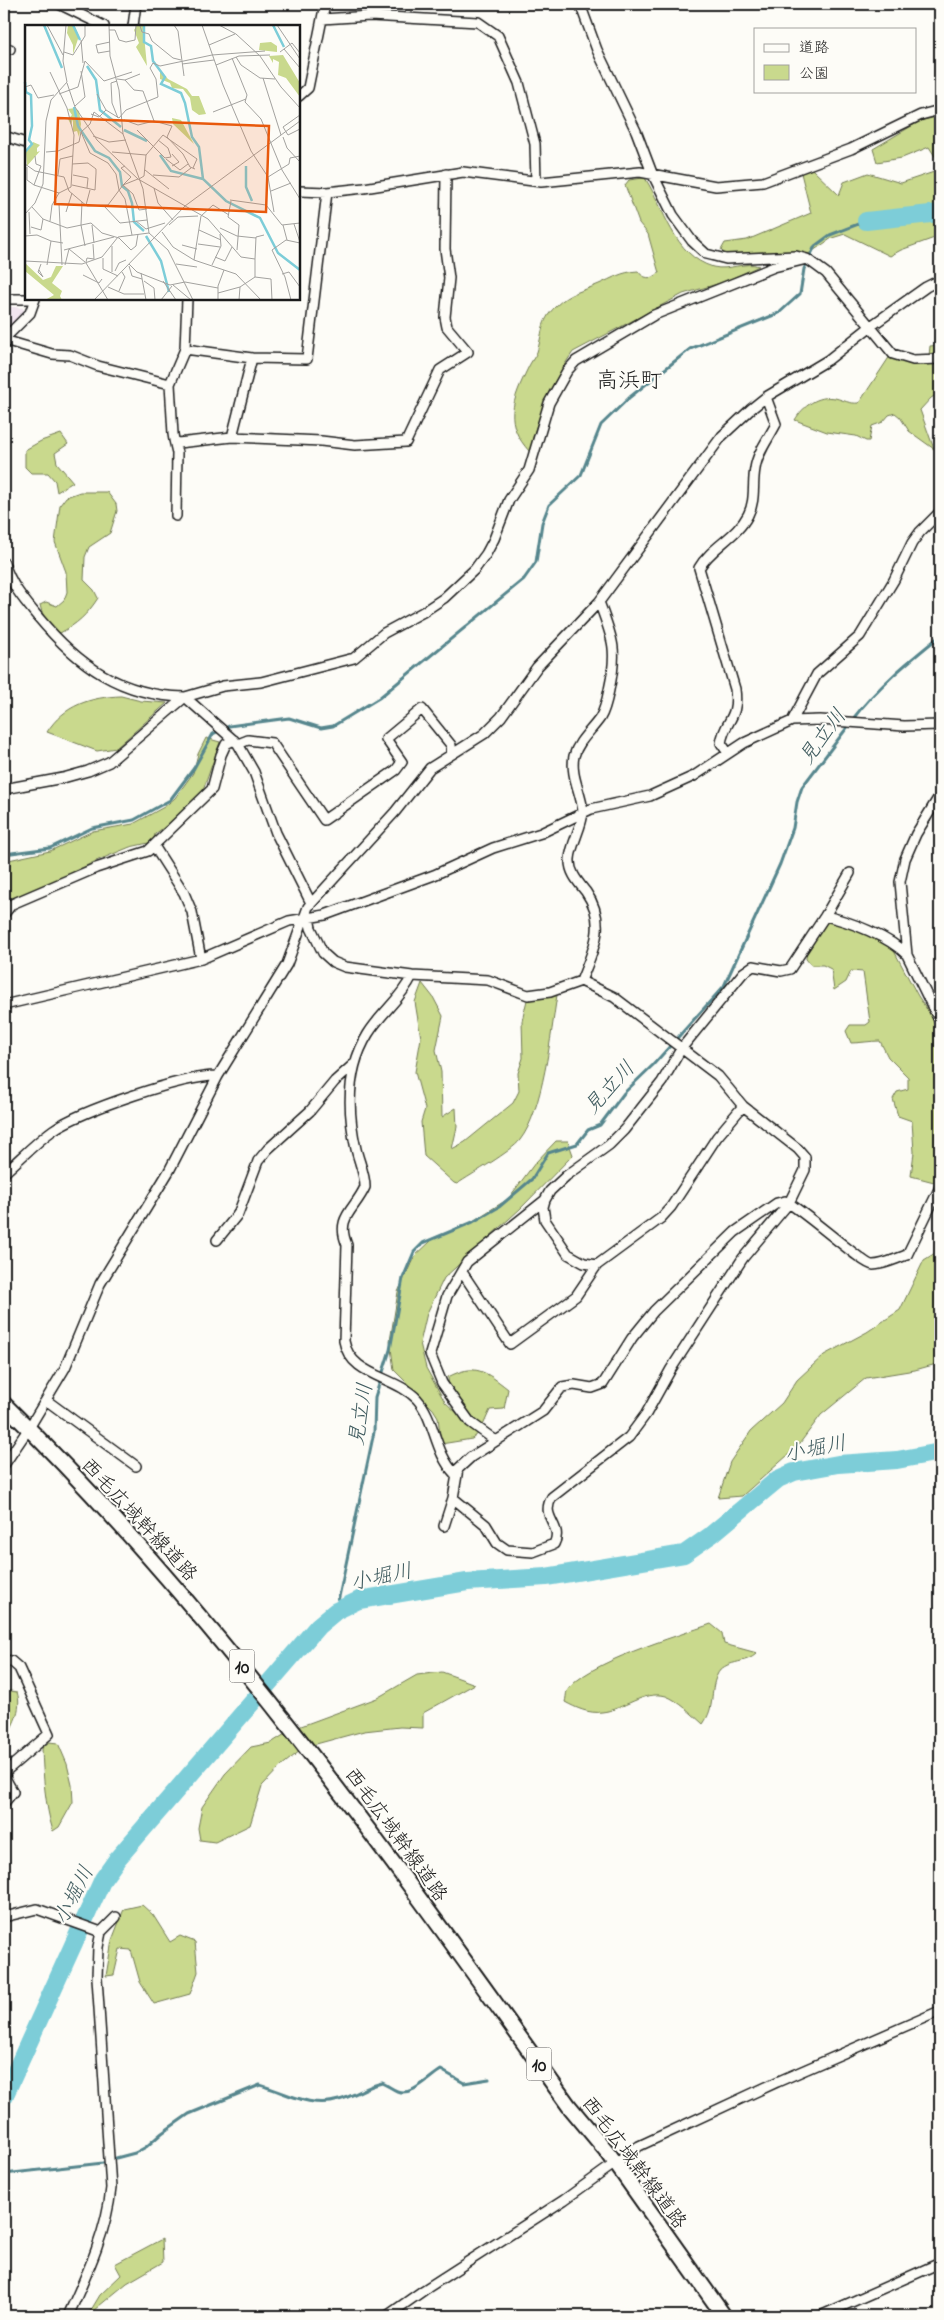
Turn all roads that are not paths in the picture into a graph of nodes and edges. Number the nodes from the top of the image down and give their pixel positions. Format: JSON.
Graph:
{"nodes":[{"id":1,"x":59,"y":4,"type":"edge"},
{"id":2,"x":136,"y":4,"type":"edge"},
{"id":3,"x":324,"y":4,"type":"edge"},
{"id":4,"x":580,"y":4,"type":"edge"},
{"id":5,"x":322,"y":19,"type":"junction"},
{"id":6,"x":102,"y":25,"type":"edge"},
{"id":7,"x":133,"y":25,"type":"edge"},
{"id":8,"x":300,"y":95,"type":"edge"},
{"id":9,"x":940,"y":110,"type":"edge"},
{"id":10,"x":4,"y":136,"type":"edge"},
{"id":11,"x":25,"y":143,"type":"edge"},
{"id":12,"x":652,"y":173,"type":"junction"},
{"id":13,"x":446,"y":174,"type":"junction"},
{"id":14,"x":536,"y":181,"type":"junction"},
{"id":15,"x":300,"y":191,"type":"edge"},
{"id":16,"x":327,"y":192,"type":"junction"},
{"id":17,"x":807,"y":260,"type":"junction"},
{"id":18,"x":940,"y":280,"type":"edge"},
{"id":19,"x":4,"y":299,"type":"edge"},
{"id":20,"x":25,"y":299,"type":"edge"},
{"id":21,"x":35,"y":300,"type":"edge"},
{"id":22,"x":187,"y":300,"type":"edge"},
{"id":23,"x":871,"y":326,"type":"junction"},
{"id":24,"x":4,"y":340,"type":"edge"},
{"id":25,"x":185,"y":349,"type":"junction"},
{"id":26,"x":252,"y":358,"type":"junction"},
{"id":27,"x":940,"y":359,"type":"edge"},
{"id":28,"x":170,"y":384,"type":"junction"},
{"id":29,"x":766,"y":397,"type":"junction"},
{"id":30,"x":232,"y":437,"type":"junction"},
{"id":31,"x":174,"y":440,"type":"junction"},
{"id":32,"x":940,"y":512,"type":"edge"},
{"id":33,"x":176,"y":516,"type":"dead end"},
{"id":34,"x":4,"y":563,"type":"edge"},
{"id":35,"x":599,"y":602,"type":"junction"},
{"id":36,"x":185,"y":697,"type":"junction"},
{"id":37,"x":792,"y":721,"type":"junction"},
{"id":38,"x":940,"y":725,"type":"edge"},
{"id":39,"x":236,"y":742,"type":"junction"},
{"id":40,"x":728,"y":753,"type":"junction"},
{"id":41,"x":451,"y":754,"type":"junction"},
{"id":42,"x":4,"y":789,"type":"edge"},
{"id":43,"x":940,"y":795,"type":"edge"},
{"id":44,"x":583,"y":813,"type":"junction"},
{"id":45,"x":154,"y":846,"type":"junction"},
{"id":46,"x":850,"y":873,"type":"dead end"},
{"id":47,"x":311,"y":903,"type":"junction"},
{"id":48,"x":4,"y":914,"type":"edge"},
{"id":49,"x":825,"y":916,"type":"junction"},
{"id":50,"x":306,"y":918,"type":"junction"},
{"id":51,"x":907,"y":955,"type":"junction"},
{"id":52,"x":201,"y":959,"type":"junction"},
{"id":53,"x":412,"y":976,"type":"junction"},
{"id":54,"x":581,"y":981,"type":"junction"},
{"id":55,"x":4,"y":1005,"type":"edge"},
{"id":56,"x":940,"y":1022,"type":"edge"},
{"id":57,"x":676,"y":1045,"type":"junction"},
{"id":58,"x":355,"y":1063,"type":"junction"},
{"id":59,"x":218,"y":1076,"type":"junction"},
{"id":60,"x":743,"y":1106,"type":"junction"},
{"id":61,"x":4,"y":1173,"type":"edge"},
{"id":62,"x":940,"y":1187,"type":"edge"},
{"id":63,"x":545,"y":1200,"type":"junction"},
{"id":64,"x":788,"y":1203,"type":"junction"},
{"id":65,"x":217,"y":1240,"type":"dead end"},
{"id":66,"x":597,"y":1265,"type":"junction"},
{"id":67,"x":462,"y":1272,"type":"junction"},
{"id":68,"x":46,"y":1400,"type":"junction"},
{"id":69,"x":4,"y":1404,"type":"edge"},
{"id":70,"x":29,"y":1428,"type":"junction"},
{"id":71,"x":496,"y":1441,"type":"junction"},
{"id":72,"x":4,"y":1465,"type":"edge"},
{"id":73,"x":136,"y":1466,"type":"dead end"},
{"id":74,"x":455,"y":1474,"type":"junction"},
{"id":75,"x":453,"y":1498,"type":"junction"},
{"id":76,"x":444,"y":1526,"type":"dead end"},
{"id":77,"x":4,"y":1660,"type":"edge"},
{"id":78,"x":4,"y":1803,"type":"edge"},
{"id":79,"x":116,"y":1917,"type":"dead end"},
{"id":80,"x":4,"y":1918,"type":"edge"},
{"id":81,"x":100,"y":1932,"type":"junction"},
{"id":82,"x":940,"y":2011,"type":"edge"},
{"id":83,"x":615,"y":2165,"type":"junction"},
{"id":84,"x":940,"y":2263,"type":"edge"},
{"id":85,"x":68,"y":2316,"type":"edge"},
{"id":86,"x":387,"y":2316,"type":"edge"},
{"id":87,"x":724,"y":2316,"type":"edge"},
{"id":88,"x":820,"y":2316,"type":"edge"}],
"edges":[{"from":1,"to":6,"type":"street"},
{"from":2,"to":7,"type":"street"},
{"from":3,"to":5,"type":"street"},
{"from":4,"to":12,"type":"street"},
{"from":5,"to":8,"type":"street"},
{"from":5,"to":14,"type":"street"},
{"from":9,"to":12,"type":"street"},
{"from":10,"to":11,"type":"street"},
{"from":12,"to":14,"type":"street"},
{"from":12,"to":17,"type":"street"},
{"from":13,"to":14,"type":"street"},
{"from":13,"to":16,"type":"street"},
{"from":13,"to":30,"type":"street"},
{"from":15,"to":16,"type":"street"},
{"from":16,"to":26,"type":"street"},
{"from":17,"to":23,"type":"street"},
{"from":17,"to":36,"type":"street"},
{"from":18,"to":23,"type":"street"},
{"from":19,"to":20,"type":"street"},
{"from":21,"to":24,"type":"street"},
{"from":22,"to":25,"type":"street"},
{"from":23,"to":27,"type":"street"},
{"from":23,"to":29,"type":"street"},
{"from":24,"to":28,"type":"street"},
{"from":25,"to":26,"type":"street"},
{"from":25,"to":28,"type":"street"},
{"from":26,"to":30,"type":"street"},
{"from":28,"to":31,"type":"street"},
{"from":29,"to":35,"type":"street"},
{"from":29,"to":40,"type":"street"},
{"from":30,"to":31,"type":"street"},
{"from":31,"to":33,"type":"street"},
{"from":32,"to":37,"type":"street"},
{"from":34,"to":36,"type":"street"},
{"from":35,"to":41,"type":"street"},
{"from":35,"to":44,"type":"street"},
{"from":36,"to":39,"type":"street"},
{"from":36,"to":42,"type":"street"},
{"from":37,"to":38,"type":"street"},
{"from":37,"to":40,"type":"street"},
{"from":39,"to":41,"type":"street"},
{"from":39,"to":45,"type":"street"},
{"from":39,"to":47,"type":"street"},
{"from":40,"to":44,"type":"street"},
{"from":41,"to":47,"type":"street"},
{"from":43,"to":51,"type":"street"},
{"from":44,"to":50,"type":"street"},
{"from":44,"to":54,"type":"street"},
{"from":45,"to":48,"type":"street"},
{"from":45,"to":52,"type":"street"},
{"from":46,"to":49,"type":"street"},
{"from":47,"to":50,"type":"street"},
{"from":49,"to":51,"type":"street"},
{"from":49,"to":57,"type":"street"},
{"from":50,"to":52,"type":"street"},
{"from":50,"to":53,"type":"street"},
{"from":50,"to":59,"type":"street"},
{"from":51,"to":56,"type":"street"},
{"from":52,"to":55,"type":"street"},
{"from":53,"to":54,"type":"street"},
{"from":53,"to":58,"type":"street"},
{"from":54,"to":57,"type":"street"},
{"from":57,"to":60,"type":"street"},
{"from":57,"to":63,"type":"street"},
{"from":58,"to":65,"type":"street"},
{"from":58,"to":74,"type":"street"},
{"from":59,"to":61,"type":"street"},
{"from":59,"to":68,"type":"street"},
{"from":60,"to":64,"type":"street"},
{"from":60,"to":66,"type":"street"},
{"from":62,"to":64,"type":"street"},
{"from":63,"to":66,"type":"street"},
{"from":63,"to":67,"type":"street"},
{"from":64,"to":71,"type":"street"},
{"from":64,"to":75,"type":"street"},
{"from":66,"to":67,"type":"street"},
{"from":67,"to":71,"type":"street"},
{"from":68,"to":70,"type":"street"},
{"from":68,"to":73,"type":"street"},
{"from":69,"to":70,"type":"main road","name":"西毛広域幹線道路","number":"10"},
{"from":70,"to":72,"type":"street"},
{"from":70,"to":83,"type":"main road","name":"西毛広域幹線道路","number":"10"},
{"from":71,"to":74,"type":"street"},
{"from":74,"to":75,"type":"street"},
{"from":75,"to":76,"type":"street"},
{"from":77,"to":78,"type":"street"},
{"from":79,"to":81,"type":"street"},
{"from":80,"to":81,"type":"street"},
{"from":81,"to":85,"type":"street"},
{"from":82,"to":83,"type":"street"},
{"from":83,"to":86,"type":"street"},
{"from":83,"to":87,"type":"main road","name":"西毛広域幹線道路","number":"10"},
{"from":84,"to":88,"type":"street"}]}
